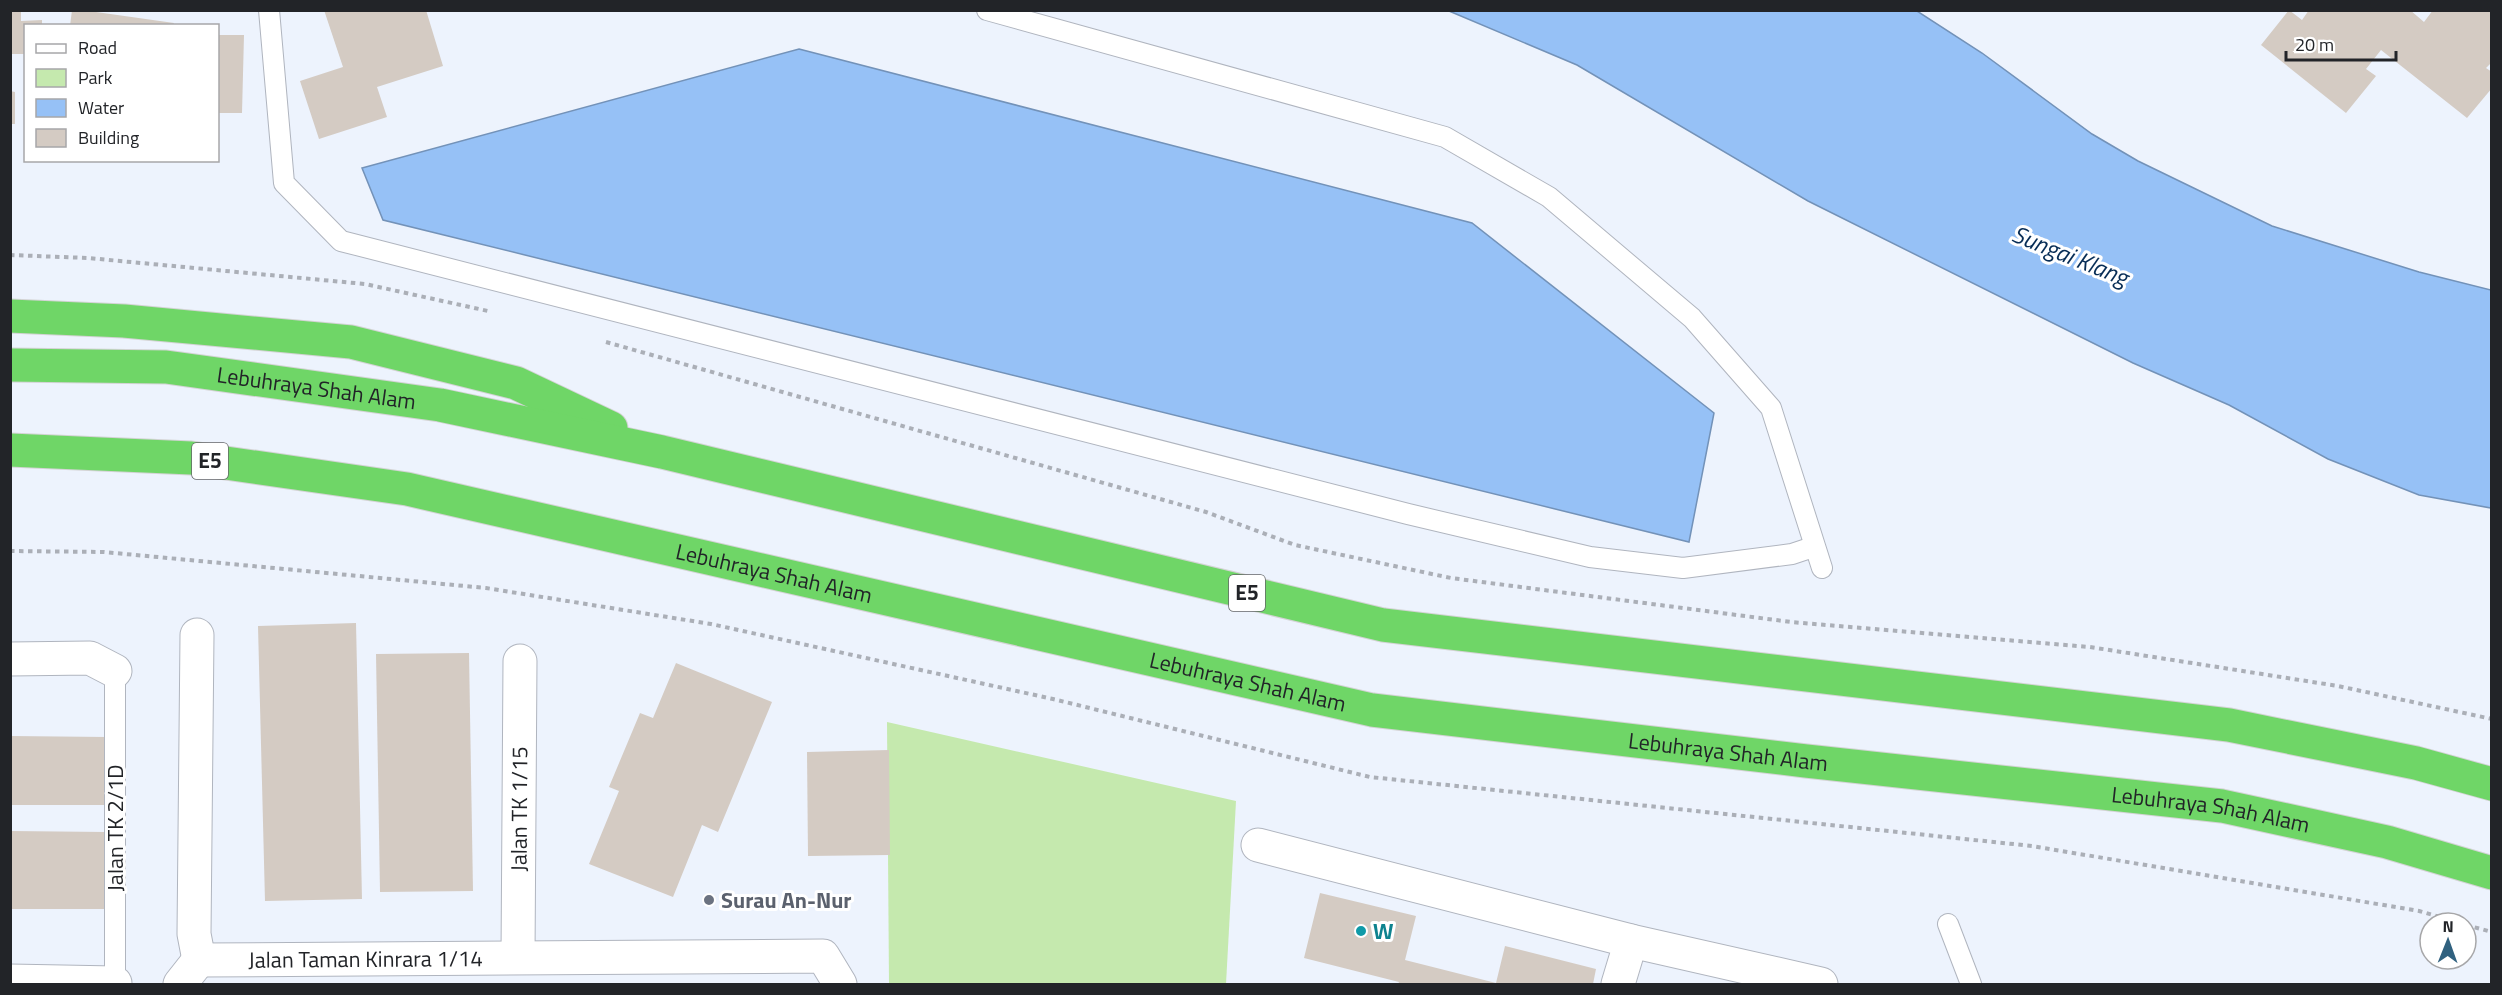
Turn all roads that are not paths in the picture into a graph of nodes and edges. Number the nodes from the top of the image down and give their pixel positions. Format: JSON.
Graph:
{"nodes":[{"id":1,"x":269,"y":10,"type":"edge"},
{"id":2,"x":987,"y":10,"type":"edge"},
{"id":3,"x":10,"y":316,"type":"edge"},
{"id":4,"x":10,"y":365,"type":"edge"},
{"id":5,"x":10,"y":450,"type":"edge"},
{"id":6,"x":662,"y":452,"type":"junction"},
{"id":7,"x":1813,"y":547,"type":"junction"},
{"id":8,"x":1821,"y":568,"type":"dead end"},
{"id":9,"x":196,"y":635,"type":"dead end"},
{"id":10,"x":10,"y":659,"type":"edge"},
{"id":11,"x":520,"y":661,"type":"dead end"},
{"id":12,"x":115,"y":671,"type":"joint"},
{"id":13,"x":2492,"y":784,"type":"edge"},
{"id":14,"x":1258,"y":845,"type":"dead end"},
{"id":15,"x":2492,"y":873,"type":"edge"},
{"id":16,"x":1948,"y":924,"type":"dead end"},
{"id":17,"x":1630,"y":941,"type":"junction"},
{"id":18,"x":518,"y":957,"type":"junction"},
{"id":19,"x":189,"y":972,"type":"edge"},
{"id":20,"x":10,"y":981,"type":"edge"},
{"id":21,"x":115,"y":984,"type":"edge"},
{"id":22,"x":840,"y":984,"type":"edge"},
{"id":23,"x":1618,"y":984,"type":"edge"},
{"id":24,"x":1821,"y":984,"type":"edge"},
{"id":25,"x":1971,"y":984,"type":"edge"}],
"edges":[{"from":1,"to":7,"type":"lane"},
{"from":2,"to":7,"type":"lane"},
{"from":3,"to":6,"type":"highway"},
{"from":4,"to":6,"type":"highway","name":"Lebuhraya Shah Alam","number":"E5"},
{"from":5,"to":15,"type":"highway","name":"Lebuhraya Shah Alam","number":"E5"},
{"from":6,"to":13,"type":"highway","name":"Lebuhraya Shah Alam","number":"E5"},
{"from":7,"to":8,"type":"lane"},
{"from":9,"to":19,"type":"street","name":"Jalan Taman Kinrara 1/14"},
{"from":10,"to":12,"type":"street"},
{"from":11,"to":18,"type":"street","name":"Jalan TK 1/15"},
{"from":12,"to":21,"type":"lane","name":"Jalan TK 2/1D"},
{"from":14,"to":17,"type":"street"},
{"from":16,"to":25,"type":"lane"},
{"from":17,"to":23,"type":"street"},
{"from":17,"to":24,"type":"street"},
{"from":18,"to":19,"type":"street","name":"Jalan Taman Kinrara 1/14"},
{"from":18,"to":22,"type":"street","name":"Jalan Taman Kinrara 1/14"},
{"from":20,"to":21,"type":"street"}]}
